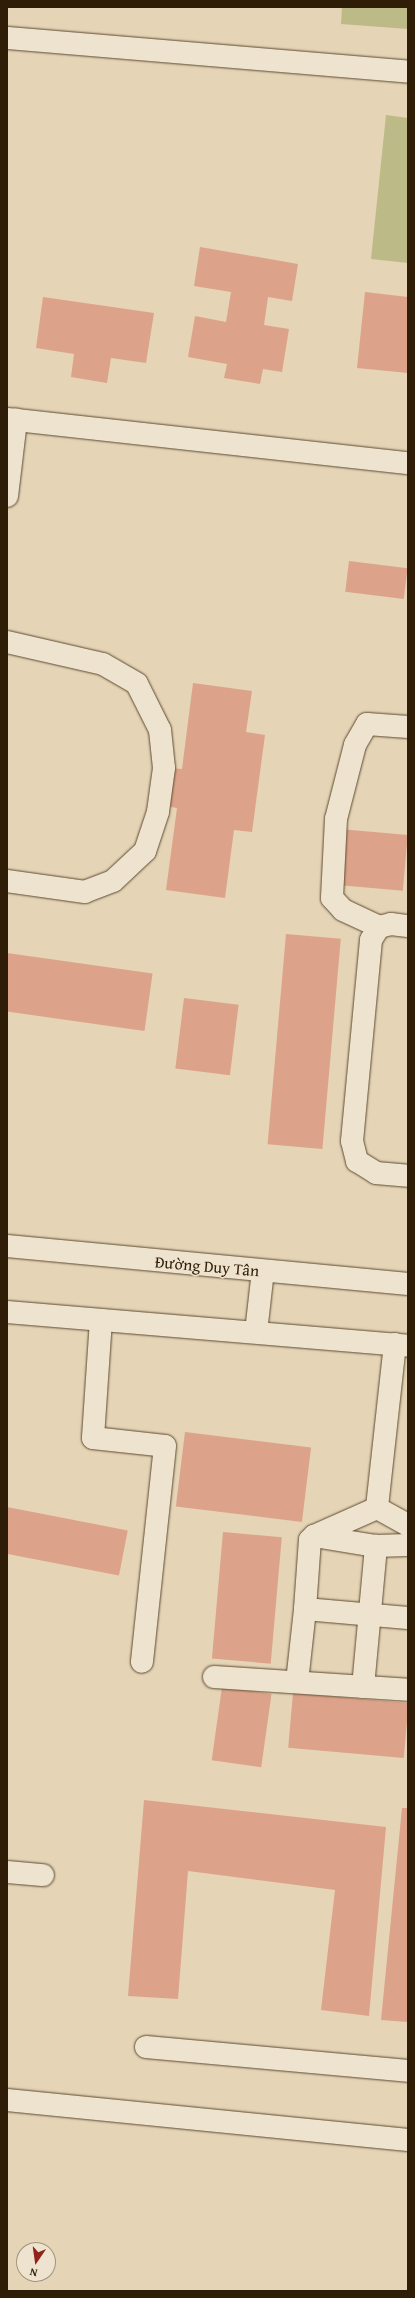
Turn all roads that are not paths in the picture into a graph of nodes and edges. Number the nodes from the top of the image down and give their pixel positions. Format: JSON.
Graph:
{"nodes":[{"id":1,"x":7,"y":38,"type":"edge"},
{"id":2,"x":408,"y":72,"type":"edge"},
{"id":3,"x":11,"y":420,"type":"edge"},
{"id":4,"x":408,"y":463,"type":"edge"},
{"id":5,"x":7,"y":496,"type":"edge"},
{"id":6,"x":7,"y":642,"type":"edge"},
{"id":7,"x":408,"y":726,"type":"edge"},
{"id":8,"x":7,"y":880,"type":"edge"},
{"id":9,"x":408,"y":926,"type":"edge"},
{"id":10,"x":378,"y":927,"type":"junction"},
{"id":11,"x":408,"y":1176,"type":"edge"},
{"id":12,"x":7,"y":1246,"type":"edge"},
{"id":13,"x":263,"y":1271,"type":"junction"},
{"id":14,"x":408,"y":1284,"type":"edge"},
{"id":15,"x":7,"y":1312,"type":"edge"},
{"id":16,"x":101,"y":1320,"type":"junction"},
{"id":17,"x":256,"y":1332,"type":"junction"},
{"id":18,"x":401,"y":1345,"type":"edge"},
{"id":19,"x":377,"y":1508,"type":"junction"},
{"id":20,"x":408,"y":1525,"type":"edge"},
{"id":21,"x":314,"y":1536,"type":"junction"},
{"id":22,"x":408,"y":1545,"type":"edge"},
{"id":23,"x":376,"y":1546,"type":"junction"},
{"id":24,"x":305,"y":1609,"type":"junction"},
{"id":25,"x":370,"y":1614,"type":"junction"},
{"id":26,"x":408,"y":1618,"type":"edge"},
{"id":27,"x":142,"y":1662,"type":"dead end"},
{"id":28,"x":214,"y":1677,"type":"dead end"},
{"id":29,"x":297,"y":1682,"type":"junction"},
{"id":30,"x":363,"y":1687,"type":"junction"},
{"id":31,"x":408,"y":1690,"type":"edge"},
{"id":32,"x":7,"y":1872,"type":"edge"},
{"id":33,"x":43,"y":1875,"type":"dead end"},
{"id":34,"x":146,"y":2047,"type":"dead end"},
{"id":35,"x":408,"y":2070,"type":"edge"},
{"id":36,"x":7,"y":2100,"type":"edge"},
{"id":37,"x":408,"y":2140,"type":"edge"}],
"edges":[{"from":1,"to":2,"type":"street"},
{"from":3,"to":4,"type":"street"},
{"from":3,"to":5,"type":"street"},
{"from":6,"to":8,"type":"street"},
{"from":7,"to":10,"type":"street"},
{"from":9,"to":10,"type":"street"},
{"from":10,"to":11,"type":"street"},
{"from":12,"to":13,"type":"street","name":"Đường Duy Tân"},
{"from":13,"to":14,"type":"street","name":"Đường Duy Tân"},
{"from":13,"to":17,"type":"street"},
{"from":15,"to":16,"type":"street"},
{"from":16,"to":17,"type":"street"},
{"from":16,"to":27,"type":"street"},
{"from":17,"to":18,"type":"street"},
{"from":18,"to":19,"type":"street"},
{"from":19,"to":20,"type":"street"},
{"from":19,"to":21,"type":"street"},
{"from":21,"to":23,"type":"street"},
{"from":21,"to":24,"type":"street"},
{"from":22,"to":23,"type":"street"},
{"from":23,"to":25,"type":"street"},
{"from":24,"to":25,"type":"street"},
{"from":24,"to":29,"type":"street"},
{"from":25,"to":26,"type":"street"},
{"from":25,"to":30,"type":"street"},
{"from":28,"to":29,"type":"street"},
{"from":29,"to":30,"type":"street"},
{"from":30,"to":31,"type":"street"},
{"from":32,"to":33,"type":"street"},
{"from":34,"to":35,"type":"street"},
{"from":36,"to":37,"type":"street"}]}
